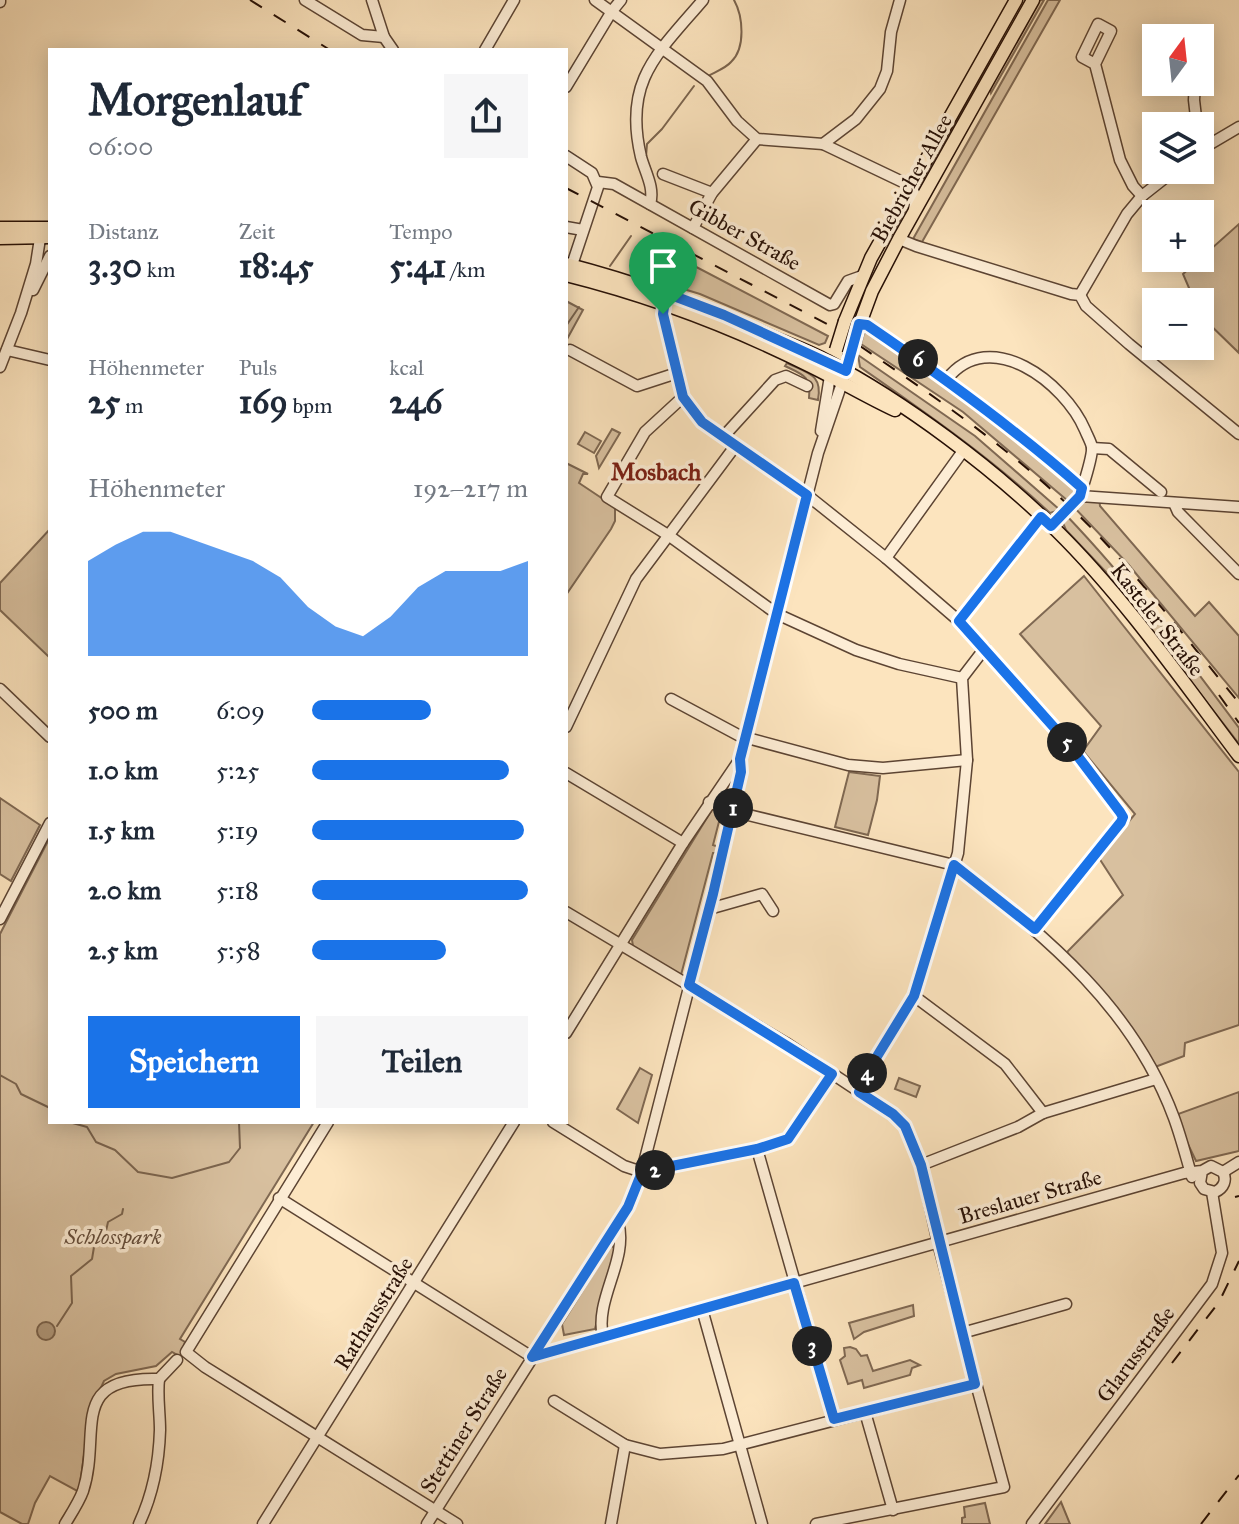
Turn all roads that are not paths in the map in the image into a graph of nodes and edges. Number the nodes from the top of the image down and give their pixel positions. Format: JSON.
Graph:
{"nodes":[{"id":1,"x":305,"y":0,"type":"edge"},
{"id":2,"x":372,"y":0,"type":"edge"},
{"id":3,"x":514,"y":0,"type":"edge"},
{"id":4,"x":595,"y":0,"type":"edge"},
{"id":5,"x":621,"y":0,"type":"edge"},
{"id":6,"x":703,"y":0,"type":"edge"},
{"id":7,"x":900,"y":0,"type":"edge"},
{"id":8,"x":1016,"y":0,"type":"edge"},
{"id":9,"x":1029,"y":4,"type":"edge"},
{"id":10,"x":612,"y":11,"type":"junction"},
{"id":11,"x":384,"y":37,"type":"junction"},
{"id":12,"x":392,"y":48,"type":"edge"},
{"id":13,"x":486,"y":48,"type":"edge"},
{"id":14,"x":662,"y":48,"type":"junction"},
{"id":15,"x":1095,"y":64,"type":"dead end"},
{"id":16,"x":568,"y":84,"type":"edge"},
{"id":17,"x":1239,"y":127,"type":"edge"},
{"id":18,"x":1214,"y":138,"type":"edge"},
{"id":19,"x":757,"y":139,"type":"junction"},
{"id":20,"x":823,"y":144,"type":"junction"},
{"id":21,"x":568,"y":157,"type":"edge"},
{"id":22,"x":663,"y":174,"type":"dead end"},
{"id":23,"x":598,"y":182,"type":"junction"},
{"id":24,"x":1157,"y":184,"type":"edge"},
{"id":25,"x":911,"y":186,"type":"junction"},
{"id":26,"x":712,"y":193,"type":"junction"},
{"id":27,"x":1142,"y":196,"type":"junction"},
{"id":28,"x":650,"y":204,"type":"junction"},
{"id":29,"x":914,"y":212,"type":"junction"},
{"id":30,"x":568,"y":227,"type":"edge"},
{"id":31,"x":0,"y":228,"type":"edge"},
{"id":32,"x":693,"y":228,"type":"junction"},
{"id":33,"x":583,"y":230,"type":"junction"},
{"id":34,"x":886,"y":232,"type":"junction"},
{"id":35,"x":47,"y":233,"type":"edge"},
{"id":36,"x":0,"y":238,"type":"edge"},
{"id":37,"x":899,"y":239,"type":"junction"},
{"id":38,"x":48,"y":260,"type":"edge"},
{"id":39,"x":568,"y":266,"type":"edge"},
{"id":40,"x":568,"y":268,"type":"edge"},
{"id":41,"x":862,"y":276,"type":"junction"},
{"id":42,"x":1080,"y":295,"type":"junction"},
{"id":43,"x":665,"y":298,"type":"junction"},
{"id":44,"x":22,"y":309,"type":"junction"},
{"id":45,"x":858,"y":326,"type":"junction"},
{"id":46,"x":7,"y":350,"type":"junction"},
{"id":47,"x":570,"y":350,"type":"dead end"},
{"id":48,"x":48,"y":360,"type":"edge"},
{"id":49,"x":0,"y":364,"type":"edge"},
{"id":50,"x":831,"y":370,"type":"junction"},
{"id":51,"x":846,"y":371,"type":"junction"},
{"id":52,"x":677,"y":373,"type":"junction"},
{"id":53,"x":947,"y":379,"type":"junction"},
{"id":54,"x":807,"y":386,"type":"dead end"},
{"id":55,"x":683,"y":397,"type":"junction"},
{"id":56,"x":1239,"y":434,"type":"edge"},
{"id":57,"x":724,"y":436,"type":"junction"},
{"id":58,"x":736,"y":445,"type":"junction"},
{"id":59,"x":1092,"y":448,"type":"junction"},
{"id":60,"x":963,"y":451,"type":"junction"},
{"id":61,"x":818,"y":453,"type":"junction"},
{"id":62,"x":1161,"y":492,"type":"dead end"},
{"id":63,"x":807,"y":495,"type":"junction"},
{"id":64,"x":1078,"y":496,"type":"junction"},
{"id":65,"x":1174,"y":503,"type":"junction"},
{"id":66,"x":1239,"y":507,"type":"edge"},
{"id":67,"x":1044,"y":519,"type":"junction"},
{"id":68,"x":668,"y":535,"type":"junction"},
{"id":69,"x":886,"y":558,"type":"junction"},
{"id":70,"x":1239,"y":574,"type":"edge"},
{"id":71,"x":777,"y":614,"type":"junction"},
{"id":72,"x":959,"y":621,"type":"junction"},
{"id":73,"x":985,"y":648,"type":"junction"},
{"id":74,"x":962,"y":678,"type":"junction"},
{"id":75,"x":0,"y":689,"type":"edge"},
{"id":76,"x":11,"y":699,"type":"junction"},
{"id":77,"x":671,"y":699,"type":"dead end"},
{"id":78,"x":0,"y":706,"type":"edge"},
{"id":79,"x":568,"y":723,"type":"edge"},
{"id":80,"x":48,"y":735,"type":"edge"},
{"id":81,"x":746,"y":738,"type":"junction"},
{"id":82,"x":1239,"y":756,"type":"edge"},
{"id":83,"x":740,"y":759,"type":"junction"},
{"id":84,"x":967,"y":760,"type":"junction"},
{"id":85,"x":568,"y":774,"type":"edge"},
{"id":86,"x":709,"y":802,"type":"junction"},
{"id":87,"x":732,"y":811,"type":"junction"},
{"id":88,"x":48,"y":827,"type":"edge"},
{"id":89,"x":683,"y":843,"type":"junction"},
{"id":90,"x":954,"y":865,"type":"junction"},
{"id":91,"x":709,"y":909,"type":"junction"},
{"id":92,"x":773,"y":911,"type":"dead end"},
{"id":93,"x":568,"y":913,"type":"edge"},
{"id":94,"x":0,"y":919,"type":"edge"},
{"id":95,"x":1035,"y":929,"type":"junction"},
{"id":96,"x":620,"y":945,"type":"junction"},
{"id":97,"x":689,"y":985,"type":"junction"},
{"id":98,"x":914,"y":996,"type":"junction"},
{"id":99,"x":568,"y":1030,"type":"edge"},
{"id":100,"x":832,"y":1074,"type":"junction"},
{"id":101,"x":1156,"y":1079,"type":"junction"},
{"id":102,"x":859,"y":1092,"type":"junction"},
{"id":103,"x":1043,"y":1113,"type":"junction"},
{"id":104,"x":327,"y":1124,"type":"edge"},
{"id":105,"x":513,"y":1124,"type":"edge"},
{"id":106,"x":556,"y":1124,"type":"edge"},
{"id":107,"x":757,"y":1149,"type":"junction"},
{"id":108,"x":1239,"y":1162,"type":"edge"},
{"id":109,"x":921,"y":1165,"type":"junction"},
{"id":110,"x":642,"y":1172,"type":"junction"},
{"id":111,"x":1223,"y":1172,"type":"junction"},
{"id":112,"x":1196,"y":1176,"type":"junction"},
{"id":113,"x":1212,"y":1192,"type":"junction"},
{"id":114,"x":279,"y":1198,"type":"junction"},
{"id":115,"x":618,"y":1222,"type":"junction"},
{"id":116,"x":938,"y":1243,"type":"junction"},
{"id":117,"x":794,"y":1283,"type":"junction"},
{"id":118,"x":415,"y":1284,"type":"junction"},
{"id":119,"x":1066,"y":1304,"type":"dead end"},
{"id":120,"x":702,"y":1309,"type":"junction"},
{"id":121,"x":962,"y":1333,"type":"junction"},
{"id":122,"x":603,"y":1337,"type":"junction"},
{"id":123,"x":182,"y":1357,"type":"junction"},
{"id":124,"x":532,"y":1357,"type":"junction"},
{"id":125,"x":159,"y":1379,"type":"junction"},
{"id":126,"x":975,"y":1384,"type":"junction"},
{"id":127,"x":554,"y":1401,"type":"dead end"},
{"id":128,"x":865,"y":1412,"type":"junction"},
{"id":129,"x":834,"y":1419,"type":"junction"},
{"id":130,"x":318,"y":1437,"type":"junction"},
{"id":131,"x":625,"y":1445,"type":"junction"},
{"id":132,"x":739,"y":1445,"type":"junction"},
{"id":133,"x":893,"y":1510,"type":"junction"},
{"id":134,"x":436,"y":1511,"type":"junction"},
{"id":135,"x":65,"y":1524,"type":"edge"},
{"id":136,"x":139,"y":1524,"type":"edge"},
{"id":137,"x":263,"y":1524,"type":"edge"},
{"id":138,"x":427,"y":1524,"type":"edge"},
{"id":139,"x":457,"y":1524,"type":"edge"},
{"id":140,"x":611,"y":1524,"type":"edge"},
{"id":141,"x":762,"y":1524,"type":"edge"},
{"id":142,"x":816,"y":1524,"type":"edge"},
{"id":143,"x":1032,"y":1524,"type":"edge"}],
"edges":[{"from":1,"to":11,"type":"street"},
{"from":2,"to":11,"type":"street"},
{"from":3,"to":13,"type":"street"},
{"from":4,"to":10,"type":"street"},
{"from":5,"to":10,"type":"street"},
{"from":6,"to":14,"type":"street"},
{"from":7,"to":20,"type":"street"},
{"from":8,"to":25,"type":"main road","name":"Biebricher Allee"},
{"from":9,"to":29,"type":"main road","name":"Biebricher Allee"},
{"from":10,"to":14,"type":"street"},
{"from":10,"to":16,"type":"street"},
{"from":11,"to":12,"type":"street"},
{"from":14,"to":19,"type":"street"},
{"from":14,"to":28,"type":"street"},
{"from":15,"to":27,"type":"street"},
{"from":17,"to":18,"type":"street"},
{"from":19,"to":20,"type":"street"},
{"from":19,"to":26,"type":"street"},
{"from":20,"to":25,"type":"street"},
{"from":21,"to":23,"type":"street","name":"Gibber Straße"},
{"from":22,"to":26,"type":"street"},
{"from":23,"to":28,"type":"street","name":"Gibber Straße"},
{"from":23,"to":33,"type":"street"},
{"from":24,"to":27,"type":"street"},
{"from":25,"to":29,"type":"street"},
{"from":25,"to":34,"type":"main road","name":"Biebricher Allee"},
{"from":26,"to":32,"type":"street"},
{"from":27,"to":42,"type":"street"},
{"from":28,"to":32,"type":"street","name":"Gibber Straße"},
{"from":29,"to":37,"type":"main road","name":"Biebricher Allee"},
{"from":30,"to":33,"type":"street"},
{"from":31,"to":35,"type":"main road"},
{"from":32,"to":41,"type":"street","name":"Gibber Straße"},
{"from":33,"to":39,"type":"street"},
{"from":34,"to":37,"type":"main road"},
{"from":34,"to":41,"type":"main road","name":"Biebricher Allee"},
{"from":35,"to":36,"type":"main road"},
{"from":35,"to":44,"type":"street"},
{"from":37,"to":42,"type":"street"},
{"from":37,"to":45,"type":"main road","name":"Biebricher Allee"},
{"from":38,"to":44,"type":"street"},
{"from":40,"to":43,"type":"main road","name":"Kasteler Straße"},
{"from":41,"to":50,"type":"main road","name":"Biebricher Allee","bridge":true},
{"from":42,"to":56,"type":"street"},
{"from":43,"to":50,"type":"main road","name":"Kasteler Straße"},
{"from":43,"to":52,"type":"street"},
{"from":44,"to":46,"type":"street"},
{"from":45,"to":51,"type":"main road","name":"Biebricher Allee","bridge":true},
{"from":45,"to":53,"type":"street"},
{"from":46,"to":48,"type":"street"},
{"from":46,"to":49,"type":"street"},
{"from":47,"to":52,"type":"street"},
{"from":50,"to":51,"type":"main road","name":"Kasteler Straße"},
{"from":50,"to":61,"type":"street"},
{"from":51,"to":60,"type":"main road","name":"Kasteler Straße"},
{"from":51,"to":61,"type":"street"},
{"from":52,"to":55,"type":"street"},
{"from":53,"to":59,"type":"street"},
{"from":53,"to":64,"type":"street"},
{"from":54,"to":57,"type":"street"},
{"from":55,"to":57,"type":"street"},
{"from":55,"to":68,"type":"street"},
{"from":57,"to":58,"type":"street"},
{"from":58,"to":63,"type":"street"},
{"from":58,"to":68,"type":"street"},
{"from":59,"to":62,"type":"street"},
{"from":59,"to":64,"type":"street"},
{"from":60,"to":67,"type":"main road","name":"Kasteler Straße"},
{"from":60,"to":69,"type":"street"},
{"from":61,"to":63,"type":"street"},
{"from":63,"to":69,"type":"street"},
{"from":63,"to":71,"type":"street"},
{"from":64,"to":65,"type":"street"},
{"from":64,"to":67,"type":"street","bridge":true},
{"from":65,"to":66,"type":"street"},
{"from":65,"to":70,"type":"street"},
{"from":67,"to":72,"type":"street"},
{"from":67,"to":82,"type":"main road","name":"Kasteler Straße"},
{"from":68,"to":71,"type":"street"},
{"from":68,"to":79,"type":"street"},
{"from":69,"to":72,"type":"street"},
{"from":71,"to":74,"type":"street"},
{"from":71,"to":81,"type":"street"},
{"from":72,"to":73,"type":"street"},
{"from":73,"to":74,"type":"street"},
{"from":73,"to":95,"type":"street"},
{"from":74,"to":84,"type":"street"},
{"from":75,"to":76,"type":"street"},
{"from":76,"to":78,"type":"street"},
{"from":76,"to":80,"type":"street"},
{"from":77,"to":81,"type":"street"},
{"from":81,"to":83,"type":"street"},
{"from":81,"to":84,"type":"street"},
{"from":83,"to":86,"type":"street"},
{"from":83,"to":87,"type":"street","name":"Stettiner Straße"},
{"from":84,"to":90,"type":"street"},
{"from":85,"to":89,"type":"street"},
{"from":86,"to":87,"type":"street"},
{"from":86,"to":89,"type":"street"},
{"from":87,"to":90,"type":"street"},
{"from":87,"to":91,"type":"street","name":"Stettiner Straße"},
{"from":88,"to":94,"type":"street"},
{"from":89,"to":96,"type":"street"},
{"from":90,"to":95,"type":"street"},
{"from":90,"to":98,"type":"street"},
{"from":91,"to":92,"type":"street"},
{"from":91,"to":97,"type":"street","name":"Stettiner Straße"},
{"from":93,"to":96,"type":"street"},
{"from":95,"to":101,"type":"street"},
{"from":96,"to":97,"type":"street"},
{"from":96,"to":99,"type":"street"},
{"from":97,"to":100,"type":"street"},
{"from":97,"to":110,"type":"street","name":"Stettiner Straße"},
{"from":98,"to":102,"type":"street"},
{"from":98,"to":103,"type":"street"},
{"from":100,"to":102,"type":"street"},
{"from":100,"to":107,"type":"street"},
{"from":101,"to":103,"type":"street"},
{"from":101,"to":112,"type":"street"},
{"from":102,"to":109,"type":"street"},
{"from":103,"to":109,"type":"street"},
{"from":104,"to":114,"type":"street"},
{"from":105,"to":118,"type":"street","name":"Rathausstraße"},
{"from":106,"to":110,"type":"street"},
{"from":107,"to":110,"type":"street"},
{"from":107,"to":117,"type":"street"},
{"from":108,"to":111,"type":"street"},
{"from":109,"to":116,"type":"street"},
{"from":110,"to":115,"type":"street","name":"Stettiner Straße"},
{"from":111,"to":112,"type":"street"},
{"from":111,"to":113,"type":"street"},
{"from":112,"to":113,"type":"street"},
{"from":112,"to":116,"type":"street","name":"Breslauer Straße"},
{"from":113,"to":143,"type":"street","name":"Glarusstraße"},
{"from":114,"to":118,"type":"street"},
{"from":114,"to":123,"type":"street"},
{"from":115,"to":122,"type":"street"},
{"from":115,"to":124,"type":"street","name":"Stettiner Straße"},
{"from":116,"to":117,"type":"street","name":"Breslauer Straße"},
{"from":116,"to":121,"type":"street"},
{"from":117,"to":120,"type":"street","name":"Breslauer Straße"},
{"from":117,"to":129,"type":"street"},
{"from":118,"to":124,"type":"street"},
{"from":118,"to":130,"type":"street","name":"Rathausstraße"},
{"from":119,"to":121,"type":"street"},
{"from":120,"to":122,"type":"street","name":"Breslauer Straße"},
{"from":120,"to":132,"type":"street"},
{"from":121,"to":126,"type":"street"},
{"from":122,"to":124,"type":"street","name":"Breslauer Straße"},
{"from":123,"to":125,"type":"street"},
{"from":123,"to":130,"type":"street"},
{"from":124,"to":134,"type":"street","name":"Stettiner Straße"},
{"from":125,"to":135,"type":"street"},
{"from":125,"to":136,"type":"street"},
{"from":126,"to":128,"type":"street"},
{"from":126,"to":133,"type":"street"},
{"from":127,"to":131,"type":"street"},
{"from":128,"to":129,"type":"street"},
{"from":128,"to":133,"type":"street"},
{"from":129,"to":132,"type":"street"},
{"from":130,"to":134,"type":"street"},
{"from":130,"to":137,"type":"street","name":"Rathausstraße"},
{"from":131,"to":132,"type":"street"},
{"from":131,"to":140,"type":"street"},
{"from":132,"to":141,"type":"street"},
{"from":133,"to":142,"type":"street"},
{"from":134,"to":138,"type":"street","name":"Stettiner Straße"},
{"from":134,"to":139,"type":"street"}]}
